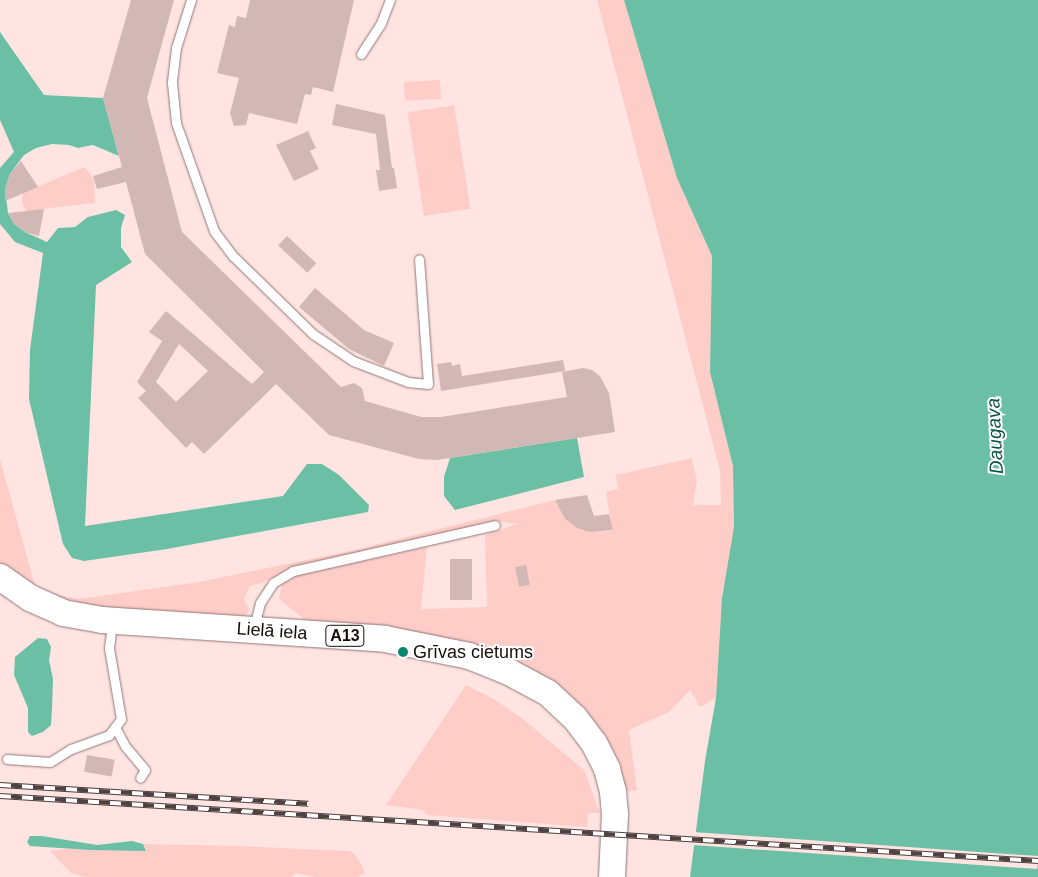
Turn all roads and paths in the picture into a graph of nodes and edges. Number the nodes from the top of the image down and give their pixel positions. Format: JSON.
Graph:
{"nodes":[{"id":1,"x":191,"y":0,"type":"edge"},
{"id":2,"x":390,"y":0,"type":"edge"},
{"id":3,"x":361,"y":54,"type":"dead end"},
{"id":4,"x":419,"y":259,"type":"dead end"},
{"id":5,"x":495,"y":525,"type":"dead end"},
{"id":6,"x":0,"y":577,"type":"edge"},
{"id":7,"x":113,"y":621,"type":"junction"},
{"id":8,"x":253,"y":630,"type":"junction"},
{"id":9,"x":115,"y":727,"type":"junction"},
{"id":10,"x":7,"y":759,"type":"dead end"},
{"id":11,"x":140,"y":778,"type":"dead end"},
{"id":12,"x":612,"y":877,"type":"edge"}],
"edges":[{"from":1,"to":4,"type":"lane"},
{"from":2,"to":3,"type":"lane"},
{"from":5,"to":8,"type":"lane"},
{"from":6,"to":7,"type":"main road","name":"Lielā iela","number":"A13"},
{"from":7,"to":8,"type":"main road","name":"Lielā iela","number":"A13"},
{"from":7,"to":9,"type":"lane"},
{"from":8,"to":12,"type":"main road","name":"Lielā iela","number":"A13"},
{"from":9,"to":10,"type":"lane"},
{"from":9,"to":11,"type":"lane"}]}
